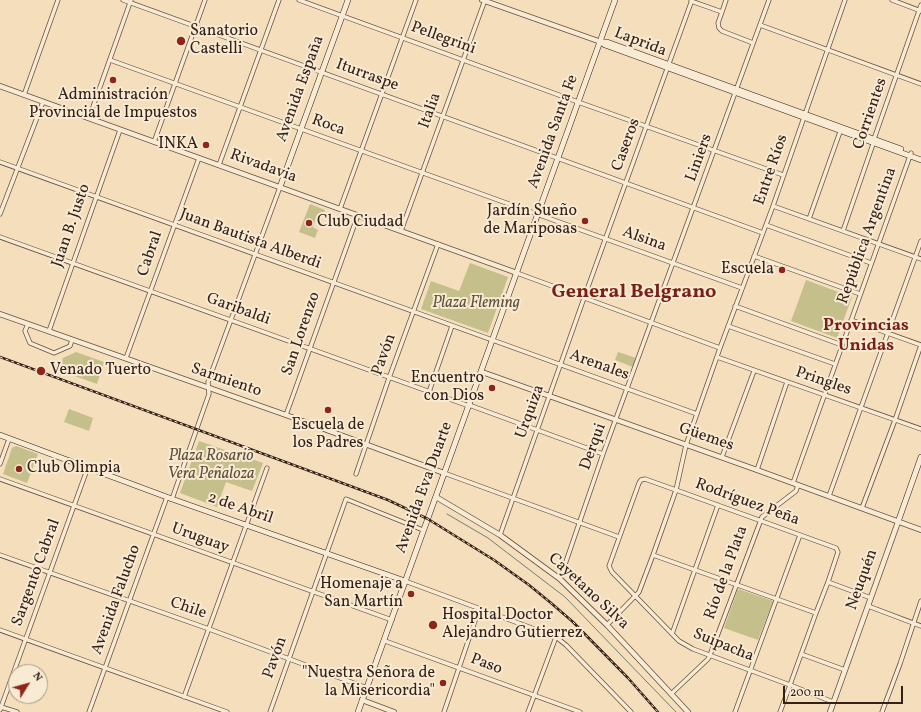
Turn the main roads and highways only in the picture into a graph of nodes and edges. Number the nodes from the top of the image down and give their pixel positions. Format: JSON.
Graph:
{"nodes":[{"id":1,"x":348,"y":0,"type":"edge"},
{"id":2,"x":616,"y":0,"type":"edge"},
{"id":3,"x":601,"y":42,"type":"junction"},
{"id":4,"x":911,"y":155,"type":"junction"},
{"id":5,"x":921,"y":157,"type":"edge"},
{"id":6,"x":921,"y":160,"type":"edge"},
{"id":7,"x":280,"y":187,"type":"road end"},
{"id":8,"x":517,"y":273,"type":"joint"},
{"id":9,"x":0,"y":436,"type":"edge"},
{"id":10,"x":921,"y":457,"type":"edge"},
{"id":11,"x":919,"y":469,"type":"edge"},
{"id":12,"x":898,"y":522,"type":"road end"},
{"id":13,"x":404,"y":581,"type":"junction"},
{"id":14,"x":358,"y":712,"type":"edge"}],
"edges":[{"from":1,"to":7,"type":"main road","name":"Avenida España"},
{"from":2,"to":3,"type":"main road","name":"Avenida Santa Fe"},
{"from":3,"to":4,"type":"main road","name":"Laprida"},
{"from":3,"to":8,"type":"main road","name":"Avenida Santa Fe"},
{"from":4,"to":5,"type":"main road","name":"Laprida"},
{"from":4,"to":6,"type":"main road","name":"Laprida"},
{"from":8,"to":13,"type":"main road","name":"Avenida Eva Duarte"},
{"from":9,"to":13,"type":"main road","name":"2 de Abril"},
{"from":10,"to":11,"type":"main road","name":"Neuquén"},
{"from":11,"to":12,"type":"main road","name":"Neuquén"},
{"from":13,"to":14,"type":"main road","name":"Avenida Eva Duarte"}]}
